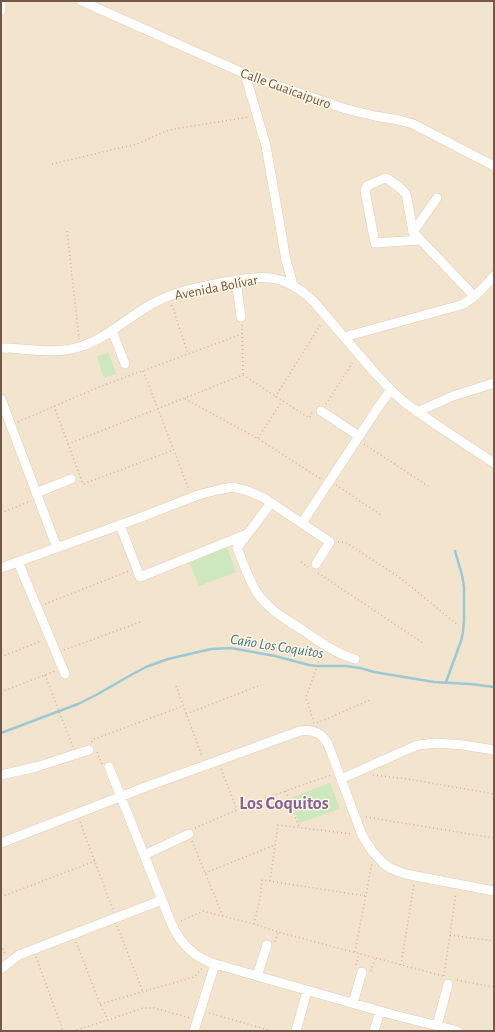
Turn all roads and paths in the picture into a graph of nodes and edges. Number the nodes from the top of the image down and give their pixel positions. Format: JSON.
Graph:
{"nodes":[{"id":1,"x":1,"y":1,"type":"edge"},
{"id":2,"x":81,"y":1,"type":"edge"},
{"id":3,"x":1,"y":10,"type":"edge"},
{"id":4,"x":245,"y":74,"type":"junction"},
{"id":5,"x":257,"y":116,"type":"junction"},
{"id":6,"x":52,"y":164,"type":"dead end"},
{"id":7,"x":494,"y":166,"type":"edge"},
{"id":8,"x":437,"y":198,"type":"dead end"},
{"id":9,"x":67,"y":232,"type":"dead end"},
{"id":10,"x":413,"y":232,"type":"junction"},
{"id":11,"x":420,"y":240,"type":"junction"},
{"id":12,"x":236,"y":280,"type":"junction"},
{"id":13,"x":492,"y":280,"type":"edge"},
{"id":14,"x":293,"y":285,"type":"junction"},
{"id":15,"x":169,"y":296,"type":"junction"},
{"id":16,"x":474,"y":296,"type":"junction"},
{"id":17,"x":326,"y":316,"type":"junction"},
{"id":18,"x":241,"y":317,"type":"joint"},
{"id":19,"x":112,"y":330,"type":"junction"},
{"id":20,"x":242,"y":334,"type":"junction"},
{"id":21,"x":344,"y":337,"type":"junction"},
{"id":22,"x":80,"y":347,"type":"junction"},
{"id":23,"x":1,"y":348,"type":"edge"},
{"id":24,"x":358,"y":353,"type":"junction"},
{"id":25,"x":188,"y":354,"type":"junction"},
{"id":26,"x":125,"y":364,"type":"dead end"},
{"id":27,"x":143,"y":371,"type":"junction"},
{"id":28,"x":243,"y":375,"type":"junction"},
{"id":29,"x":494,"y":383,"type":"edge"},
{"id":30,"x":391,"y":390,"type":"junction"},
{"id":31,"x":276,"y":397,"type":"junction"},
{"id":32,"x":185,"y":398,"type":"junction"},
{"id":33,"x":282,"y":401,"type":"junction"},
{"id":34,"x":2,"y":403,"type":"edge"},
{"id":35,"x":54,"y":406,"type":"junction"},
{"id":36,"x":158,"y":409,"type":"junction"},
{"id":37,"x":321,"y":411,"type":"junction"},
{"id":38,"x":417,"y":412,"type":"junction"},
{"id":39,"x":11,"y":425,"type":"junction"},
{"id":40,"x":257,"y":438,"type":"junction"},
{"id":41,"x":358,"y":438,"type":"junction"},
{"id":42,"x":68,"y":444,"type":"junction"},
{"id":43,"x":174,"y":450,"type":"junction"},
{"id":44,"x":494,"y":463,"type":"edge"},
{"id":45,"x":71,"y":479,"type":"dead end"},
{"id":46,"x":328,"y":482,"type":"junction"},
{"id":47,"x":428,"y":486,"type":"dead end"},
{"id":48,"x":37,"y":495,"type":"junction"},
{"id":49,"x":192,"y":497,"type":"junction"},
{"id":50,"x":271,"y":503,"type":"junction"},
{"id":51,"x":1,"y":513,"type":"edge"},
{"id":52,"x":381,"y":515,"type":"dead end"},
{"id":53,"x":302,"y":523,"type":"junction"},
{"id":54,"x":120,"y":525,"type":"junction"},
{"id":55,"x":248,"y":534,"type":"junction"},
{"id":56,"x":330,"y":542,"type":"junction"},
{"id":57,"x":57,"y":548,"type":"junction"},
{"id":58,"x":18,"y":562,"type":"junction"},
{"id":59,"x":301,"y":562,"type":"dead end"},
{"id":60,"x":314,"y":566,"type":"joint"},
{"id":61,"x":1,"y":568,"type":"edge"},
{"id":62,"x":136,"y":568,"type":"junction"},
{"id":63,"x":319,"y":573,"type":"dead end"},
{"id":64,"x":38,"y":608,"type":"junction"},
{"id":65,"x":143,"y":621,"type":"dead end"},
{"id":66,"x":458,"y":625,"type":"dead end"},
{"id":67,"x":50,"y":638,"type":"junction"},
{"id":68,"x":423,"y":643,"type":"dead end"},
{"id":69,"x":57,"y":653,"type":"junction"},
{"id":70,"x":1,"y":657,"type":"edge"},
{"id":71,"x":355,"y":659,"type":"dead end"},
{"id":72,"x":318,"y":662,"type":"dead end"},
{"id":73,"x":65,"y":674,"type":"dead end"},
{"id":74,"x":261,"y":685,"type":"dead end"},
{"id":75,"x":176,"y":686,"type":"dead end"},
{"id":76,"x":1,"y":692,"type":"edge"},
{"id":77,"x":370,"y":700,"type":"dead end"},
{"id":78,"x":183,"y":706,"type":"junction"},
{"id":79,"x":186,"y":714,"type":"junction"},
{"id":80,"x":93,"y":747,"type":"junction"},
{"id":81,"x":494,"y":750,"type":"edge"},
{"id":82,"x":76,"y":754,"type":"junction"},
{"id":83,"x":218,"y":761,"type":"junction"},
{"id":84,"x":205,"y":766,"type":"junction"},
{"id":85,"x":110,"y":767,"type":"joint"},
{"id":86,"x":368,"y":767,"type":"junction"},
{"id":87,"x":1,"y":775,"type":"edge"},
{"id":88,"x":340,"y":776,"type":"junction"},
{"id":89,"x":286,"y":791,"type":"junction"},
{"id":90,"x":494,"y":794,"type":"edge"},
{"id":91,"x":121,"y":797,"type":"junction"},
{"id":92,"x":237,"y":810,"type":"junction"},
{"id":93,"x":77,"y":814,"type":"junction"},
{"id":94,"x":355,"y":816,"type":"junction"},
{"id":95,"x":299,"y":827,"type":"junction"},
{"id":96,"x":189,"y":834,"type":"junction"},
{"id":97,"x":362,"y":835,"type":"junction"},
{"id":98,"x":494,"y":838,"type":"edge"},
{"id":99,"x":1,"y":843,"type":"edge"},
{"id":100,"x":275,"y":845,"type":"junction"},
{"id":101,"x":144,"y":855,"type":"junction"},
{"id":102,"x":377,"y":857,"type":"junction"},
{"id":103,"x":95,"y":861,"type":"junction"},
{"id":104,"x":205,"y":873,"type":"junction"},
{"id":105,"x":415,"y":876,"type":"junction"},
{"id":106,"x":270,"y":881,"type":"junction"},
{"id":107,"x":458,"y":884,"type":"junction"},
{"id":108,"x":494,"y":890,"type":"edge"},
{"id":109,"x":366,"y":896,"type":"junction"},
{"id":110,"x":1,"y":897,"type":"edge"},
{"id":111,"x":162,"y":900,"type":"junction"},
{"id":112,"x":223,"y":916,"type":"junction"},
{"id":113,"x":115,"y":918,"type":"junction"},
{"id":114,"x":254,"y":924,"type":"junction"},
{"id":115,"x":172,"y":925,"type":"junction"},
{"id":116,"x":278,"y":932,"type":"junction"},
{"id":117,"x":73,"y":934,"type":"junction"},
{"id":118,"x":450,"y":935,"type":"junction"},
{"id":119,"x":494,"y":941,"type":"edge"},
{"id":120,"x":267,"y":945,"type":"joint"},
{"id":121,"x":34,"y":949,"type":"junction"},
{"id":122,"x":355,"y":952,"type":"junction"},
{"id":123,"x":205,"y":961,"type":"junction"},
{"id":124,"x":215,"y":964,"type":"junction"},
{"id":125,"x":401,"y":965,"type":"junction"},
{"id":126,"x":1,"y":969,"type":"edge"},
{"id":127,"x":362,"y":972,"type":"dead end"},
{"id":128,"x":257,"y":976,"type":"junction"},
{"id":129,"x":449,"y":979,"type":"junction"},
{"id":130,"x":494,"y":987,"type":"edge"},
{"id":131,"x":307,"y":991,"type":"junction"},
{"id":132,"x":143,"y":992,"type":"junction"},
{"id":133,"x":353,"y":1003,"type":"junction"},
{"id":134,"x":100,"y":1004,"type":"junction"},
{"id":135,"x":380,"y":1011,"type":"junction"},
{"id":136,"x":199,"y":1015,"type":"junction"},
{"id":137,"x":108,"y":1020,"type":"junction"},
{"id":138,"x":437,"y":1026,"type":"junction"},
{"id":139,"x":63,"y":1031,"type":"edge"},
{"id":140,"x":73,"y":1031,"type":"edge"},
{"id":141,"x":194,"y":1031,"type":"edge"},
{"id":142,"x":272,"y":1031,"type":"edge"},
{"id":143,"x":296,"y":1031,"type":"edge"},
{"id":144,"x":374,"y":1031,"type":"edge"},
{"id":145,"x":458,"y":1031,"type":"edge"}],
"edges":[{"from":1,"to":3,"type":"street"},
{"from":2,"to":4,"type":"street","name":"Calle Guaicaipuro"},
{"from":4,"to":5,"type":"street"},
{"from":4,"to":7,"type":"street","name":"Calle Guaicaipuro"},
{"from":5,"to":6,"type":"path"},
{"from":5,"to":14,"type":"street"},
{"from":8,"to":10,"type":"street"},
{"from":9,"to":22,"type":"path"},
{"from":10,"to":11,"type":"street"},
{"from":10,"to":11,"type":"street"},
{"from":11,"to":16,"type":"street"},
{"from":12,"to":14,"type":"street","name":"Avenida Bolívar"},
{"from":12,"to":15,"type":"street","name":"Avenida Bolívar"},
{"from":12,"to":18,"type":"street"},
{"from":13,"to":16,"type":"street"},
{"from":14,"to":17,"type":"street","name":"Avenida Bolívar"},
{"from":15,"to":19,"type":"street","name":"Avenida Bolívar"},
{"from":15,"to":25,"type":"path"},
{"from":16,"to":21,"type":"street"},
{"from":17,"to":21,"type":"street","name":"Avenida Bolívar"},
{"from":17,"to":31,"type":"path"},
{"from":18,"to":20,"type":"path"},
{"from":19,"to":22,"type":"street","name":"Avenida Bolívar"},
{"from":19,"to":26,"type":"street"},
{"from":20,"to":25,"type":"path"},
{"from":20,"to":28,"type":"path"},
{"from":21,"to":24,"type":"street","name":"Avenida Bolívar"},
{"from":22,"to":23,"type":"street","name":"Avenida Bolívar"},
{"from":24,"to":30,"type":"street","name":"Avenida Bolívar"},
{"from":24,"to":37,"type":"path"},
{"from":25,"to":27,"type":"path"},
{"from":27,"to":35,"type":"path"},
{"from":27,"to":36,"type":"path"},
{"from":28,"to":31,"type":"path"},
{"from":28,"to":32,"type":"path"},
{"from":29,"to":38,"type":"street"},
{"from":30,"to":38,"type":"street","name":"Avenida Bolívar"},
{"from":30,"to":41,"type":"street"},
{"from":31,"to":33,"type":"path"},
{"from":32,"to":36,"type":"path"},
{"from":32,"to":40,"type":"path"},
{"from":33,"to":37,"type":"path"},
{"from":33,"to":40,"type":"path"},
{"from":34,"to":39,"type":"street"},
{"from":35,"to":39,"type":"path"},
{"from":35,"to":42,"type":"path"},
{"from":36,"to":42,"type":"path"},
{"from":36,"to":43,"type":"path"},
{"from":37,"to":41,"type":"street"},
{"from":38,"to":44,"type":"street","name":"Avenida Bolívar"},
{"from":39,"to":48,"type":"street"},
{"from":40,"to":46,"type":"path"},
{"from":41,"to":46,"type":"street"},
{"from":41,"to":47,"type":"path"},
{"from":42,"to":43,"type":"path"},
{"from":43,"to":49,"type":"path"},
{"from":45,"to":48,"type":"street"},
{"from":46,"to":52,"type":"path"},
{"from":46,"to":53,"type":"street"},
{"from":48,"to":51,"type":"path"},
{"from":48,"to":57,"type":"street"},
{"from":49,"to":50,"type":"street"},
{"from":49,"to":54,"type":"street"},
{"from":50,"to":53,"type":"street"},
{"from":50,"to":55,"type":"street"},
{"from":53,"to":56,"type":"street"},
{"from":54,"to":57,"type":"street"},
{"from":54,"to":62,"type":"street"},
{"from":55,"to":62,"type":"street"},
{"from":55,"to":71,"type":"street"},
{"from":56,"to":60,"type":"street"},
{"from":56,"to":66,"type":"path"},
{"from":57,"to":58,"type":"street"},
{"from":58,"to":61,"type":"street"},
{"from":58,"to":64,"type":"street"},
{"from":59,"to":60,"type":"path"},
{"from":62,"to":64,"type":"path"},
{"from":63,"to":68,"type":"path"},
{"from":64,"to":67,"type":"street"},
{"from":65,"to":69,"type":"path"},
{"from":67,"to":69,"type":"street"},
{"from":67,"to":70,"type":"path"},
{"from":69,"to":73,"type":"street"},
{"from":72,"to":77,"type":"path"},
{"from":74,"to":79,"type":"path"},
{"from":75,"to":78,"type":"path"},
{"from":76,"to":82,"type":"path"},
{"from":78,"to":79,"type":"path"},
{"from":78,"to":80,"type":"path"},
{"from":79,"to":84,"type":"path"},
{"from":80,"to":82,"type":"street"},
{"from":80,"to":85,"type":"path"},
{"from":81,"to":86,"type":"street"},
{"from":82,"to":87,"type":"street"},
{"from":83,"to":84,"type":"street"},
{"from":83,"to":88,"type":"street"},
{"from":83,"to":92,"type":"path"},
{"from":84,"to":91,"type":"street"},
{"from":85,"to":91,"type":"street"},
{"from":86,"to":88,"type":"street"},
{"from":86,"to":90,"type":"path"},
{"from":88,"to":89,"type":"path"},
{"from":88,"to":94,"type":"street"},
{"from":89,"to":92,"type":"path"},
{"from":89,"to":95,"type":"path"},
{"from":91,"to":93,"type":"street"},
{"from":91,"to":101,"type":"street"},
{"from":92,"to":96,"type":"path"},
{"from":93,"to":99,"type":"street"},
{"from":93,"to":103,"type":"path"},
{"from":94,"to":97,"type":"street"},
{"from":94,"to":98,"type":"path"},
{"from":95,"to":97,"type":"path"},
{"from":95,"to":100,"type":"path"},
{"from":96,"to":101,"type":"street"},
{"from":96,"to":104,"type":"path"},
{"from":97,"to":102,"type":"street"},
{"from":100,"to":104,"type":"path"},
{"from":100,"to":106,"type":"path"},
{"from":101,"to":111,"type":"street"},
{"from":102,"to":105,"type":"street"},
{"from":102,"to":109,"type":"path"},
{"from":103,"to":110,"type":"path"},
{"from":103,"to":113,"type":"path"},
{"from":104,"to":112,"type":"path"},
{"from":105,"to":107,"type":"street"},
{"from":105,"to":125,"type":"path"},
{"from":106,"to":109,"type":"path"},
{"from":106,"to":114,"type":"path"},
{"from":107,"to":108,"type":"street"},
{"from":107,"to":118,"type":"path"},
{"from":109,"to":122,"type":"path"},
{"from":111,"to":113,"type":"street"},
{"from":111,"to":115,"type":"street"},
{"from":112,"to":114,"type":"path"},
{"from":112,"to":115,"type":"path"},
{"from":113,"to":117,"type":"street"},
{"from":113,"to":132,"type":"path"},
{"from":114,"to":116,"type":"path"},
{"from":115,"to":123,"type":"street"},
{"from":116,"to":120,"type":"path"},
{"from":116,"to":122,"type":"path"},
{"from":117,"to":121,"type":"street"},
{"from":117,"to":134,"type":"path"},
{"from":118,"to":119,"type":"path"},
{"from":118,"to":129,"type":"path"},
{"from":120,"to":128,"type":"street"},
{"from":121,"to":126,"type":"street"},
{"from":121,"to":139,"type":"path"},
{"from":122,"to":125,"type":"path"},
{"from":123,"to":124,"type":"street"},
{"from":123,"to":132,"type":"path"},
{"from":124,"to":128,"type":"street"},
{"from":124,"to":136,"type":"street"},
{"from":125,"to":129,"type":"path"},
{"from":127,"to":133,"type":"street"},
{"from":128,"to":131,"type":"street"},
{"from":129,"to":130,"type":"path"},
{"from":129,"to":138,"type":"street"},
{"from":131,"to":133,"type":"street"},
{"from":131,"to":143,"type":"street"},
{"from":132,"to":134,"type":"path"},
{"from":133,"to":135,"type":"street"},
{"from":134,"to":137,"type":"path"},
{"from":135,"to":138,"type":"street"},
{"from":135,"to":144,"type":"street"},
{"from":136,"to":137,"type":"path"},
{"from":136,"to":141,"type":"street"},
{"from":136,"to":142,"type":"path"},
{"from":137,"to":140,"type":"path"},
{"from":138,"to":145,"type":"street"}]}
